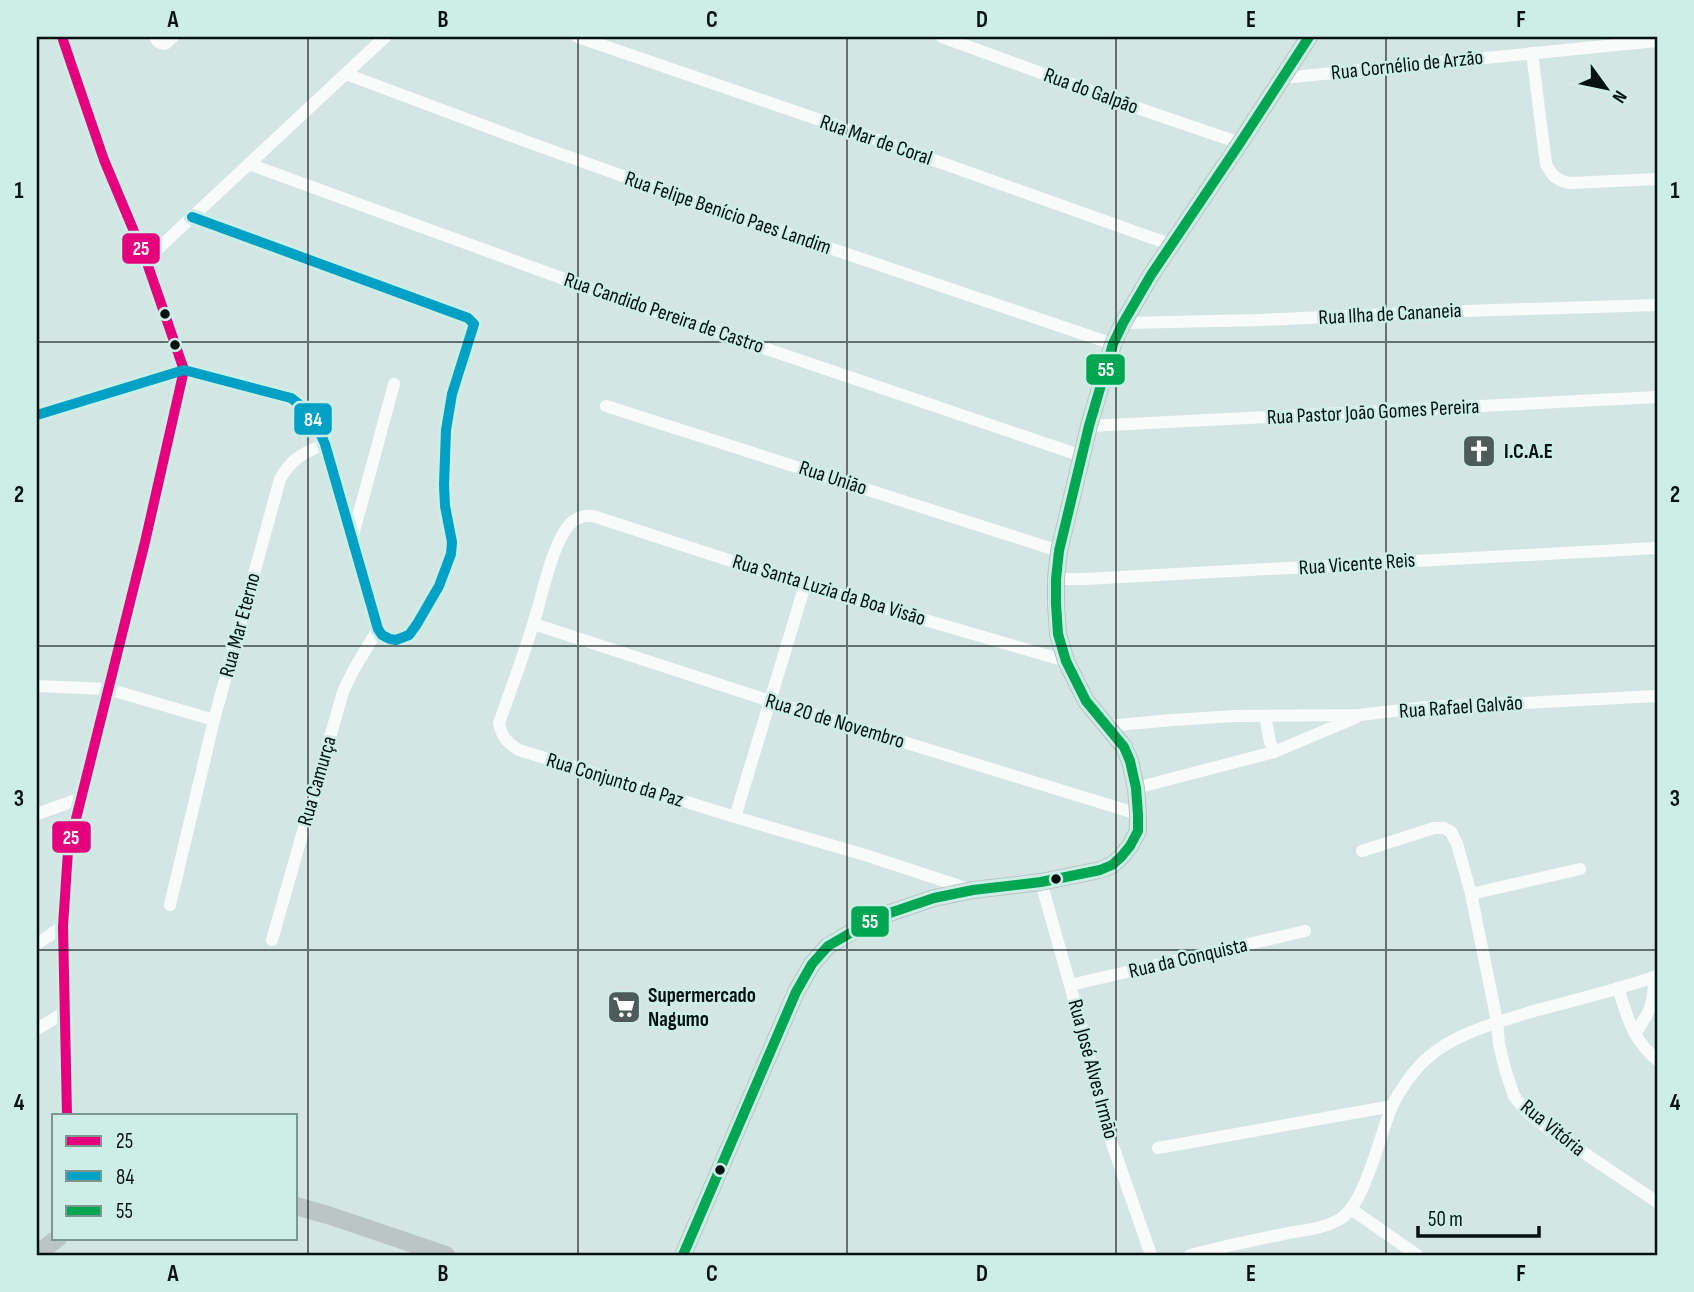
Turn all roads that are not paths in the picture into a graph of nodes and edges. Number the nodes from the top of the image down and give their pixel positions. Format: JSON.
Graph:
{"nodes":[{"id":1,"x":62,"y":37,"type":"edge"},
{"id":2,"x":155,"y":37,"type":"edge"},
{"id":3,"x":173,"y":37,"type":"edge"},
{"id":4,"x":385,"y":37,"type":"edge"},
{"id":5,"x":578,"y":37,"type":"edge"},
{"id":6,"x":942,"y":37,"type":"edge"},
{"id":7,"x":1309,"y":37,"type":"edge"},
{"id":8,"x":1657,"y":41,"type":"edge"},
{"id":9,"x":1532,"y":53,"type":"junction"},
{"id":10,"x":346,"y":74,"type":"junction"},
{"id":11,"x":1282,"y":78,"type":"junction"},
{"id":12,"x":1240,"y":144,"type":"junction"},
{"id":13,"x":248,"y":164,"type":"junction"},
{"id":14,"x":1657,"y":178,"type":"edge"},
{"id":15,"x":192,"y":217,"type":"junction"},
{"id":16,"x":1172,"y":245,"type":"junction"},
{"id":17,"x":146,"y":260,"type":"junction"},
{"id":18,"x":1657,"y":305,"type":"edge"},
{"id":19,"x":1123,"y":323,"type":"junction"},
{"id":20,"x":1113,"y":344,"type":"junction"},
{"id":21,"x":184,"y":370,"type":"junction"},
{"id":22,"x":394,"y":384,"type":"dead end"},
{"id":23,"x":1657,"y":397,"type":"edge"},
{"id":24,"x":606,"y":406,"type":"dead end"},
{"id":25,"x":37,"y":415,"type":"edge"},
{"id":26,"x":1089,"y":426,"type":"junction"},
{"id":27,"x":325,"y":444,"type":"junction"},
{"id":28,"x":1082,"y":456,"type":"junction"},
{"id":29,"x":593,"y":516,"type":"joint"},
{"id":30,"x":352,"y":540,"type":"junction"},
{"id":31,"x":1657,"y":548,"type":"edge"},
{"id":32,"x":1059,"y":551,"type":"junction"},
{"id":33,"x":1056,"y":579,"type":"junction"},
{"id":34,"x":805,"y":585,"type":"junction"},
{"id":35,"x":534,"y":624,"type":"junction"},
{"id":36,"x":380,"y":632,"type":"junction"},
{"id":37,"x":1066,"y":662,"type":"junction"},
{"id":38,"x":37,"y":686,"type":"edge"},
{"id":39,"x":108,"y":690,"type":"junction"},
{"id":40,"x":1657,"y":696,"type":"edge"},
{"id":41,"x":770,"y":701,"type":"junction"},
{"id":42,"x":1360,"y":715,"type":"junction"},
{"id":43,"x":1265,"y":716,"type":"junction"},
{"id":44,"x":214,"y":720,"type":"junction"},
{"id":45,"x":1106,"y":726,"type":"junction"},
{"id":46,"x":1274,"y":752,"type":"junction"},
{"id":47,"x":1136,"y":788,"type":"junction"},
{"id":48,"x":82,"y":798,"type":"junction"},
{"id":49,"x":37,"y":814,"type":"edge"},
{"id":50,"x":1138,"y":814,"type":"junction"},
{"id":51,"x":734,"y":817,"type":"junction"},
{"id":52,"x":1362,"y":850,"type":"dead end"},
{"id":53,"x":1580,"y":869,"type":"dead end"},
{"id":54,"x":1041,"y":882,"type":"junction"},
{"id":55,"x":973,"y":890,"type":"junction"},
{"id":56,"x":1471,"y":894,"type":"junction"},
{"id":57,"x":170,"y":905,"type":"dead end"},
{"id":58,"x":63,"y":926,"type":"junction"},
{"id":59,"x":1305,"y":931,"type":"dead end"},
{"id":60,"x":272,"y":940,"type":"dead end"},
{"id":61,"x":37,"y":944,"type":"edge"},
{"id":62,"x":1656,"y":976,"type":"edge"},
{"id":63,"x":1070,"y":985,"type":"junction"},
{"id":64,"x":1618,"y":988,"type":"junction"},
{"id":65,"x":65,"y":1012,"type":"junction"},
{"id":66,"x":1497,"y":1021,"type":"junction"},
{"id":67,"x":37,"y":1029,"type":"edge"},
{"id":68,"x":1635,"y":1034,"type":"junction"},
{"id":69,"x":1657,"y":1060,"type":"edge"},
{"id":70,"x":1392,"y":1106,"type":"junction"},
{"id":71,"x":67,"y":1114,"type":"edge"},
{"id":72,"x":1158,"y":1148,"type":"dead end"},
{"id":73,"x":1657,"y":1202,"type":"edge"},
{"id":74,"x":298,"y":1207,"type":"edge"},
{"id":75,"x":1351,"y":1209,"type":"junction"},
{"id":76,"x":55,"y":1240,"type":"edge"},
{"id":77,"x":37,"y":1254,"type":"edge"},
{"id":78,"x":446,"y":1255,"type":"edge"},
{"id":79,"x":683,"y":1255,"type":"edge"},
{"id":80,"x":1151,"y":1255,"type":"edge"},
{"id":81,"x":1190,"y":1255,"type":"edge"},
{"id":82,"x":1417,"y":1255,"type":"edge"}],
"edges":[{"from":1,"to":17,"type":"street"},
{"from":2,"to":3,"type":"street"},
{"from":4,"to":10,"type":"street"},
{"from":5,"to":16,"type":"street","name":"Rua Mar de Coral"},
{"from":6,"to":12,"type":"street","name":"Rua do Galpão"},
{"from":7,"to":11,"type":"street"},
{"from":8,"to":9,"type":"street","name":"Rua Cornélio de Arzão"},
{"from":9,"to":11,"type":"street","name":"Rua Cornélio de Arzão"},
{"from":9,"to":14,"type":"street"},
{"from":10,"to":13,"type":"street"},
{"from":10,"to":20,"type":"street","name":"Rua Felipe Benício Paes Landim"},
{"from":11,"to":12,"type":"street"},
{"from":12,"to":16,"type":"street"},
{"from":13,"to":15,"type":"street"},
{"from":13,"to":28,"type":"street","name":"Rua Candido Pereira de Castro"},
{"from":15,"to":17,"type":"street"},
{"from":15,"to":36,"type":"street"},
{"from":16,"to":19,"type":"street"},
{"from":17,"to":21,"type":"street"},
{"from":18,"to":19,"type":"street","name":"Rua Ilha de Cananeia"},
{"from":19,"to":20,"type":"street"},
{"from":20,"to":26,"type":"street"},
{"from":21,"to":25,"type":"street"},
{"from":21,"to":27,"type":"street"},
{"from":21,"to":39,"type":"street"},
{"from":22,"to":30,"type":"street"},
{"from":23,"to":26,"type":"street","name":"Rua Pastor João Gomes Pereira"},
{"from":24,"to":32,"type":"street","name":"Rua União"},
{"from":26,"to":28,"type":"street"},
{"from":27,"to":30,"type":"street"},
{"from":27,"to":44,"type":"street","name":"Rua Mar Eterno"},
{"from":28,"to":32,"type":"street"},
{"from":29,"to":34,"type":"street","name":"Rua Santa Luzia da Boa Visão"},
{"from":29,"to":35,"type":"street","name":"Rua Conjunto da Paz"},
{"from":30,"to":36,"type":"street"},
{"from":31,"to":33,"type":"street","name":"Rua Vicente Reis"},
{"from":32,"to":33,"type":"street"},
{"from":33,"to":37,"type":"street"},
{"from":34,"to":37,"type":"street","name":"Rua Santa Luzia da Boa Visão"},
{"from":34,"to":41,"type":"street"},
{"from":35,"to":41,"type":"street","name":"Rua 20 de Novembro"},
{"from":35,"to":51,"type":"street","name":"Rua Conjunto da Paz"},
{"from":36,"to":60,"type":"street","name":"Rua Camurça"},
{"from":37,"to":45,"type":"street"},
{"from":38,"to":39,"type":"street"},
{"from":39,"to":44,"type":"street"},
{"from":39,"to":48,"type":"street"},
{"from":40,"to":42,"type":"street","name":"Rua Rafael Galvão"},
{"from":41,"to":50,"type":"street","name":"Rua 20 de Novembro"},
{"from":41,"to":51,"type":"street"},
{"from":42,"to":43,"type":"street","name":"Rua Rafael Galvão"},
{"from":42,"to":46,"type":"street"},
{"from":43,"to":45,"type":"street","name":"Rua Rafael Galvão"},
{"from":43,"to":46,"type":"street"},
{"from":44,"to":57,"type":"street","name":"Rua Mar Eterno"},
{"from":45,"to":47,"type":"street"},
{"from":46,"to":47,"type":"street"},
{"from":47,"to":50,"type":"street"},
{"from":48,"to":49,"type":"street"},
{"from":48,"to":58,"type":"street"},
{"from":50,"to":54,"type":"street"},
{"from":51,"to":55,"type":"street","name":"Rua Conjunto da Paz"},
{"from":52,"to":56,"type":"street","name":"Rua Vitória"},
{"from":53,"to":56,"type":"street"},
{"from":54,"to":55,"type":"street"},
{"from":54,"to":63,"type":"street","name":"Rua José Alves Irmão"},
{"from":55,"to":79,"type":"street"},
{"from":56,"to":66,"type":"street","name":"Rua Vitória"},
{"from":58,"to":61,"type":"street"},
{"from":58,"to":65,"type":"street"},
{"from":59,"to":63,"type":"street","name":"Rua da Conquista"},
{"from":62,"to":64,"type":"street"},
{"from":62,"to":68,"type":"street"},
{"from":63,"to":80,"type":"street","name":"Rua José Alves Irmão"},
{"from":64,"to":66,"type":"street"},
{"from":64,"to":68,"type":"street"},
{"from":65,"to":67,"type":"street"},
{"from":65,"to":71,"type":"street"},
{"from":66,"to":70,"type":"street"},
{"from":66,"to":73,"type":"street","name":"Rua Vitória"},
{"from":68,"to":69,"type":"street"},
{"from":70,"to":72,"type":"street"},
{"from":70,"to":75,"type":"street"},
{"from":74,"to":78,"type":"street"},
{"from":75,"to":81,"type":"street"},
{"from":75,"to":82,"type":"street"},
{"from":76,"to":77,"type":"street"}]}
